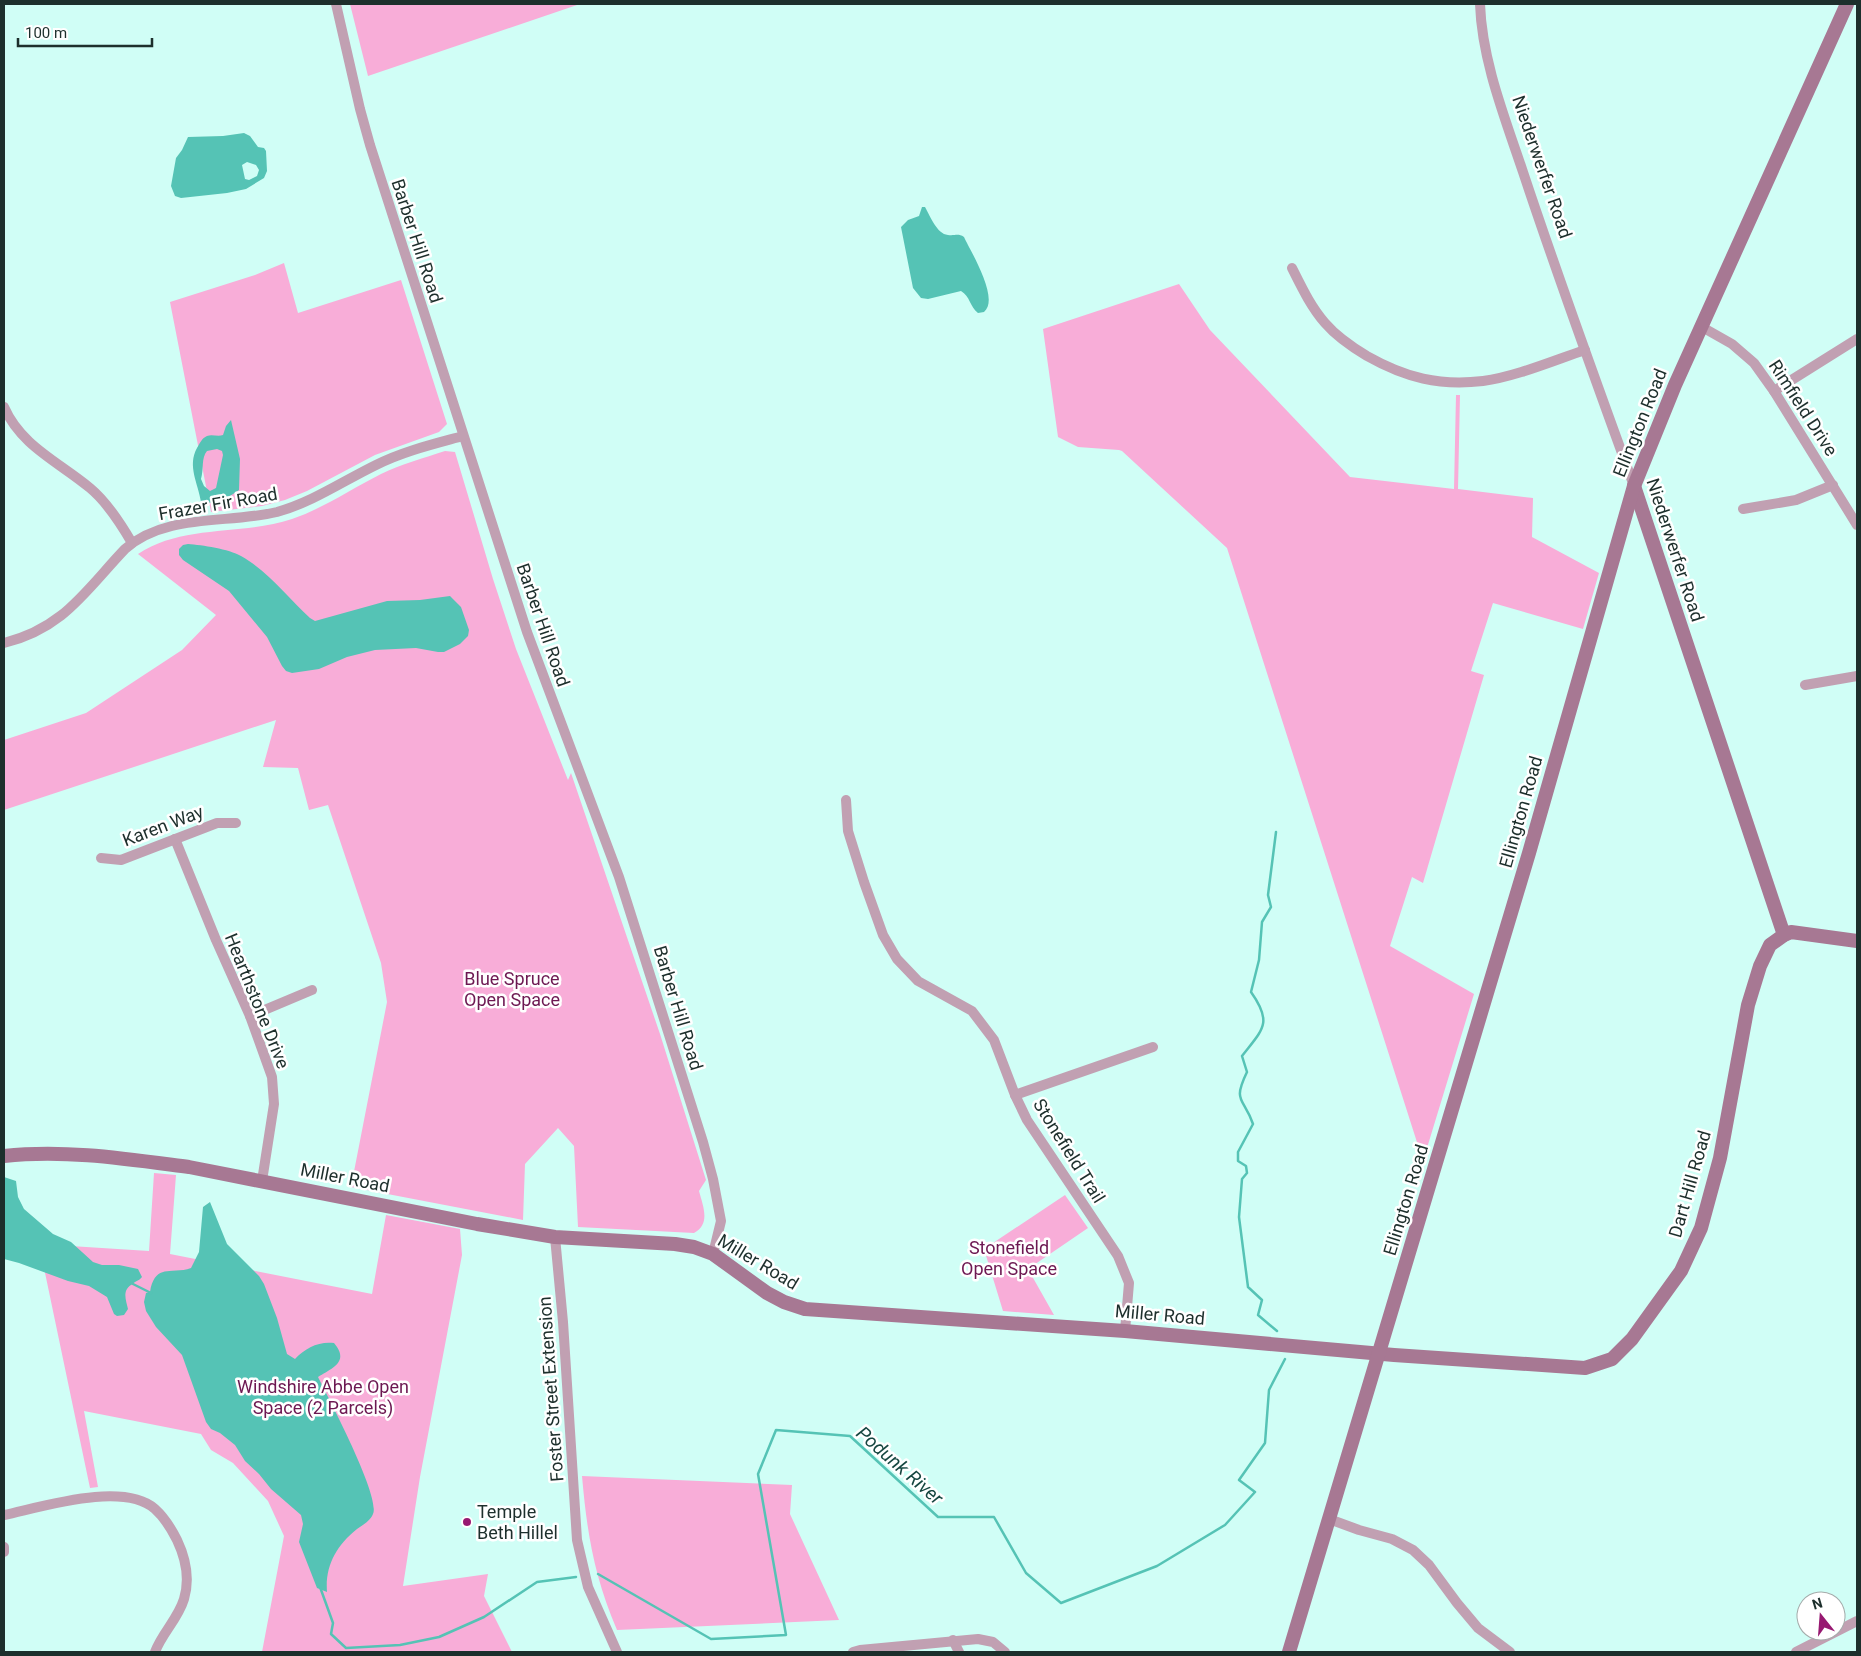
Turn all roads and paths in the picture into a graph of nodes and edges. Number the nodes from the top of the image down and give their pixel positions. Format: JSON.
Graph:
{"nodes":[{"id":1,"x":336,"y":4,"type":"edge"},
{"id":2,"x":1480,"y":4,"type":"edge"},
{"id":3,"x":1847,"y":4,"type":"edge"},
{"id":4,"x":1292,"y":268,"type":"dead end"},
{"id":5,"x":1702,"y":327,"type":"junction"},
{"id":6,"x":1857,"y":339,"type":"edge"},
{"id":7,"x":1585,"y":350,"type":"junction"},
{"id":8,"x":1774,"y":391,"type":"junction"},
{"id":9,"x":4,"y":407,"type":"edge"},
{"id":10,"x":463,"y":436,"type":"junction"},
{"id":11,"x":1833,"y":485,"type":"junction"},
{"id":12,"x":1634,"y":486,"type":"junction"},
{"id":13,"x":1743,"y":509,"type":"dead end"},
{"id":14,"x":1857,"y":525,"type":"edge"},
{"id":15,"x":132,"y":543,"type":"junction"},
{"id":16,"x":4,"y":643,"type":"edge"},
{"id":17,"x":1857,"y":676,"type":"edge"},
{"id":18,"x":1804,"y":685,"type":"dead end"},
{"id":19,"x":846,"y":800,"type":"dead end"},
{"id":20,"x":236,"y":823,"type":"dead end"},
{"id":21,"x":175,"y":839,"type":"junction"},
{"id":22,"x":101,"y":858,"type":"dead end"},
{"id":23,"x":1784,"y":935,"type":"junction"},
{"id":24,"x":1857,"y":940,"type":"edge"},
{"id":25,"x":312,"y":990,"type":"dead end"},
{"id":26,"x":250,"y":1016,"type":"junction"},
{"id":27,"x":1153,"y":1047,"type":"dead end"},
{"id":28,"x":1015,"y":1095,"type":"junction"},
{"id":29,"x":4,"y":1156,"type":"edge"},
{"id":30,"x":262,"y":1181,"type":"junction"},
{"id":31,"x":555,"y":1237,"type":"junction"},
{"id":32,"x":713,"y":1254,"type":"junction"},
{"id":33,"x":1125,"y":1331,"type":"junction"},
{"id":34,"x":1379,"y":1354,"type":"junction"},
{"id":35,"x":4,"y":1515,"type":"edge"},
{"id":36,"x":1329,"y":1519,"type":"junction"},
{"id":37,"x":4,"y":1547,"type":"edge"},
{"id":38,"x":4,"y":1552,"type":"edge"},
{"id":39,"x":1857,"y":1621,"type":"edge"},
{"id":40,"x":953,"y":1640,"type":"junction"},
{"id":41,"x":155,"y":1652,"type":"edge"},
{"id":42,"x":616,"y":1652,"type":"edge"},
{"id":43,"x":853,"y":1652,"type":"edge"},
{"id":44,"x":959,"y":1652,"type":"edge"},
{"id":45,"x":1005,"y":1652,"type":"edge"},
{"id":46,"x":1289,"y":1652,"type":"edge"},
{"id":47,"x":1510,"y":1652,"type":"edge"},
{"id":48,"x":1796,"y":1652,"type":"edge"}],
"edges":[{"from":1,"to":10,"type":"street","name":"Barber Hill Road"},
{"from":2,"to":7,"type":"street","name":"Niederwerfer Road"},
{"from":3,"to":5,"type":"street","name":"Ellington Road"},
{"from":4,"to":7,"type":"street"},
{"from":5,"to":8,"type":"street","name":"Rimfield Drive"},
{"from":5,"to":12,"type":"street","name":"Ellington Road"},
{"from":6,"to":8,"type":"street"},
{"from":7,"to":12,"type":"street","name":"Niederwerfer Road"},
{"from":8,"to":11,"type":"street","name":"Rimfield Drive"},
{"from":9,"to":15,"type":"street"},
{"from":10,"to":15,"type":"street","name":"Frazer Fir Road"},
{"from":10,"to":32,"type":"street","name":"Barber Hill Road"},
{"from":11,"to":13,"type":"street"},
{"from":11,"to":14,"type":"street","name":"Rimfield Drive"},
{"from":12,"to":23,"type":"street","name":"Niederwerfer Road"},
{"from":12,"to":34,"type":"street","name":"Ellington Road"},
{"from":15,"to":16,"type":"street","name":"Frazer Fir Road"},
{"from":17,"to":18,"type":"street"},
{"from":19,"to":28,"type":"street","name":"Stonefield Trail"},
{"from":20,"to":21,"type":"street","name":"Karen Way"},
{"from":21,"to":22,"type":"street","name":"Karen Way"},
{"from":21,"to":26,"type":"street","name":"Hearthstone Drive"},
{"from":23,"to":24,"type":"street"},
{"from":23,"to":34,"type":"street","name":"Dart Hill Road"},
{"from":25,"to":26,"type":"street"},
{"from":26,"to":30,"type":"street","name":"Hearthstone Drive"},
{"from":27,"to":28,"type":"street"},
{"from":28,"to":33,"type":"street","name":"Stonefield Trail"},
{"from":29,"to":30,"type":"street","name":"Miller Road"},
{"from":30,"to":31,"type":"street","name":"Miller Road"},
{"from":31,"to":32,"type":"street","name":"Miller Road"},
{"from":31,"to":42,"type":"street","name":"Foster Street Extension"},
{"from":32,"to":33,"type":"street","name":"Miller Road"},
{"from":33,"to":34,"type":"street","name":"Miller Road"},
{"from":34,"to":36,"type":"street","name":"Ellington Road"},
{"from":35,"to":41,"type":"street"},
{"from":36,"to":46,"type":"street","name":"Ellington Road"},
{"from":36,"to":47,"type":"street"},
{"from":37,"to":38,"type":"street"},
{"from":39,"to":48,"type":"street"},
{"from":40,"to":43,"type":"street"},
{"from":40,"to":44,"type":"street"},
{"from":40,"to":45,"type":"street"}]}
